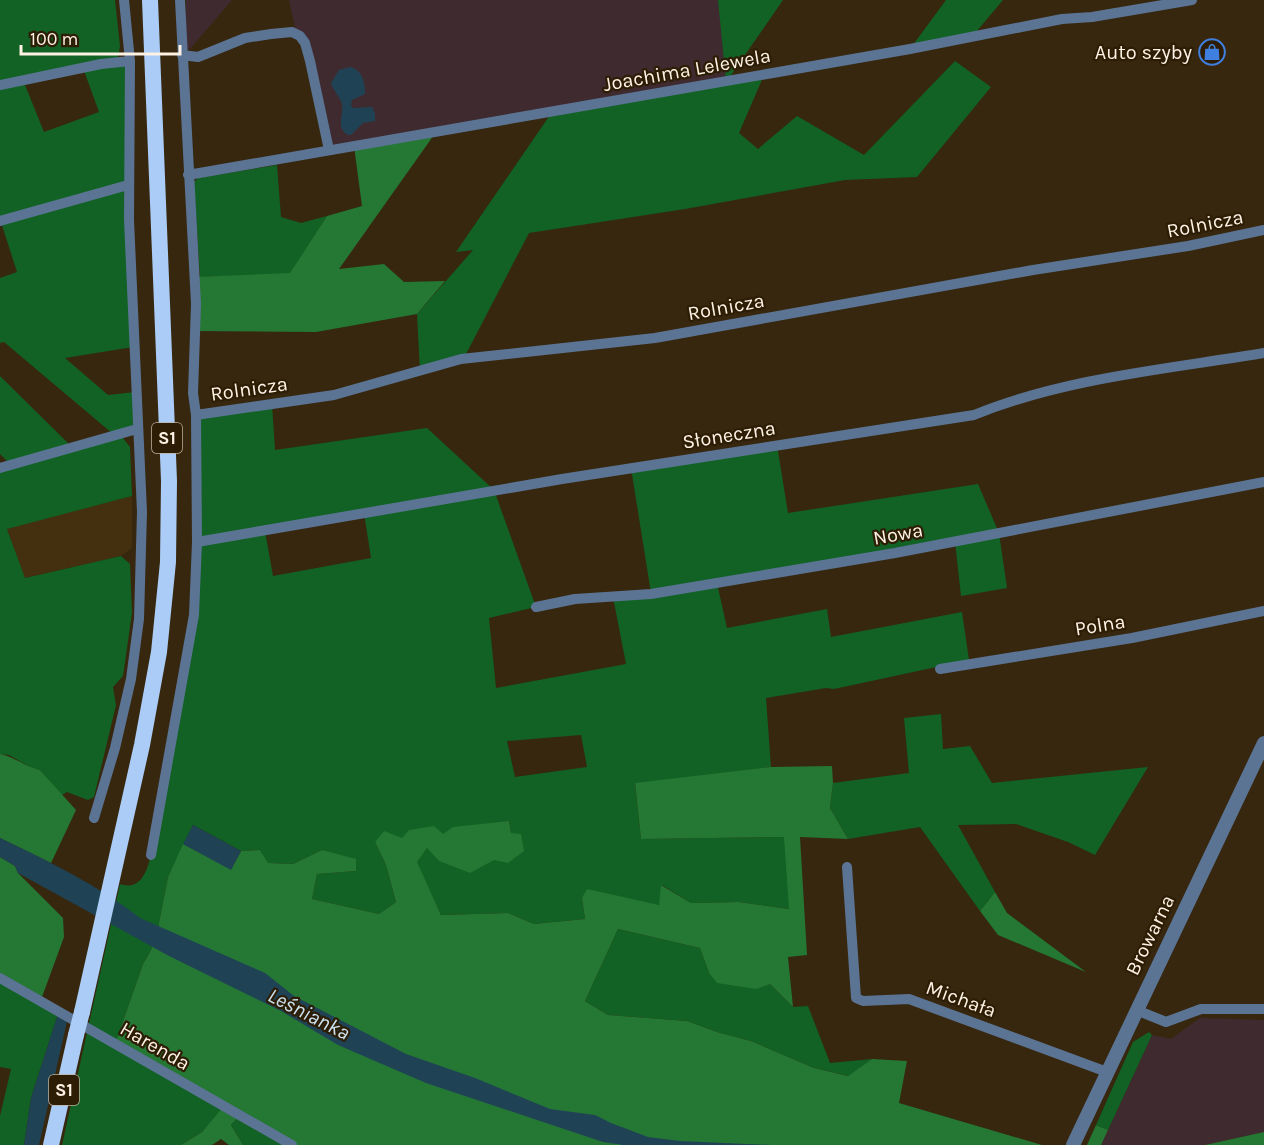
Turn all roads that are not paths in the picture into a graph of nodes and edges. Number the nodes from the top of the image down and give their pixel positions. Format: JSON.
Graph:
{"nodes":[{"id":1,"x":124,"y":0,"type":"edge"},
{"id":2,"x":150,"y":0,"type":"edge"},
{"id":3,"x":180,"y":0,"type":"edge"},
{"id":4,"x":1192,"y":0,"type":"edge"},
{"id":5,"x":182,"y":55,"type":"junction"},
{"id":6,"x":130,"y":61,"type":"junction"},
{"id":7,"x":0,"y":85,"type":"edge"},
{"id":8,"x":329,"y":150,"type":"junction"},
{"id":9,"x":188,"y":175,"type":"junction"},
{"id":10,"x":128,"y":184,"type":"junction"},
{"id":11,"x":0,"y":221,"type":"edge"},
{"id":12,"x":1264,"y":230,"type":"edge"},
{"id":13,"x":1264,"y":353,"type":"edge"},
{"id":14,"x":196,"y":415,"type":"junction"},
{"id":15,"x":137,"y":429,"type":"junction"},
{"id":16,"x":0,"y":468,"type":"edge"},
{"id":17,"x":1264,"y":482,"type":"edge"},
{"id":18,"x":197,"y":542,"type":"junction"},
{"id":19,"x":536,"y":607,"type":"dead end"},
{"id":20,"x":1264,"y":611,"type":"edge"},
{"id":21,"x":940,"y":669,"type":"dead end"},
{"id":22,"x":1264,"y":743,"type":"edge"},
{"id":23,"x":94,"y":818,"type":"dead end"},
{"id":24,"x":151,"y":855,"type":"dead end"},
{"id":25,"x":847,"y":867,"type":"dead end"},
{"id":26,"x":0,"y":978,"type":"edge"},
{"id":27,"x":1264,"y":1009,"type":"edge"},
{"id":28,"x":1136,"y":1010,"type":"junction"},
{"id":29,"x":1107,"y":1072,"type":"junction"},
{"id":30,"x":51,"y":1145,"type":"edge"},
{"id":31,"x":292,"y":1145,"type":"edge"},
{"id":32,"x":1073,"y":1145,"type":"edge"}],
"edges":[{"from":1,"to":6,"type":"street"},
{"from":2,"to":30,"type":"highway","number":"S1","bridge":true},
{"from":3,"to":5,"type":"street"},
{"from":4,"to":8,"type":"street","name":"Joachima Lelewela"},
{"from":5,"to":8,"type":"street"},
{"from":5,"to":9,"type":"street"},
{"from":6,"to":7,"type":"street"},
{"from":6,"to":10,"type":"street"},
{"from":8,"to":9,"type":"street","name":"Joachima Lelewela"},
{"from":9,"to":14,"type":"street"},
{"from":10,"to":11,"type":"street"},
{"from":10,"to":15,"type":"street"},
{"from":12,"to":14,"type":"street","name":"Rolnicza"},
{"from":13,"to":18,"type":"street","name":"Słoneczna"},
{"from":14,"to":18,"type":"street"},
{"from":15,"to":16,"type":"street"},
{"from":15,"to":23,"type":"street"},
{"from":17,"to":19,"type":"street","name":"Nowa"},
{"from":18,"to":24,"type":"street"},
{"from":20,"to":21,"type":"street","name":"Polna"},
{"from":22,"to":28,"type":"street","name":"Browarna"},
{"from":25,"to":29,"type":"street","name":"Michała"},
{"from":26,"to":31,"type":"street","name":"Harenda"},
{"from":27,"to":28,"type":"street"},
{"from":28,"to":29,"type":"street","name":"Browarna"},
{"from":29,"to":32,"type":"street","name":"Browarna"}]}
